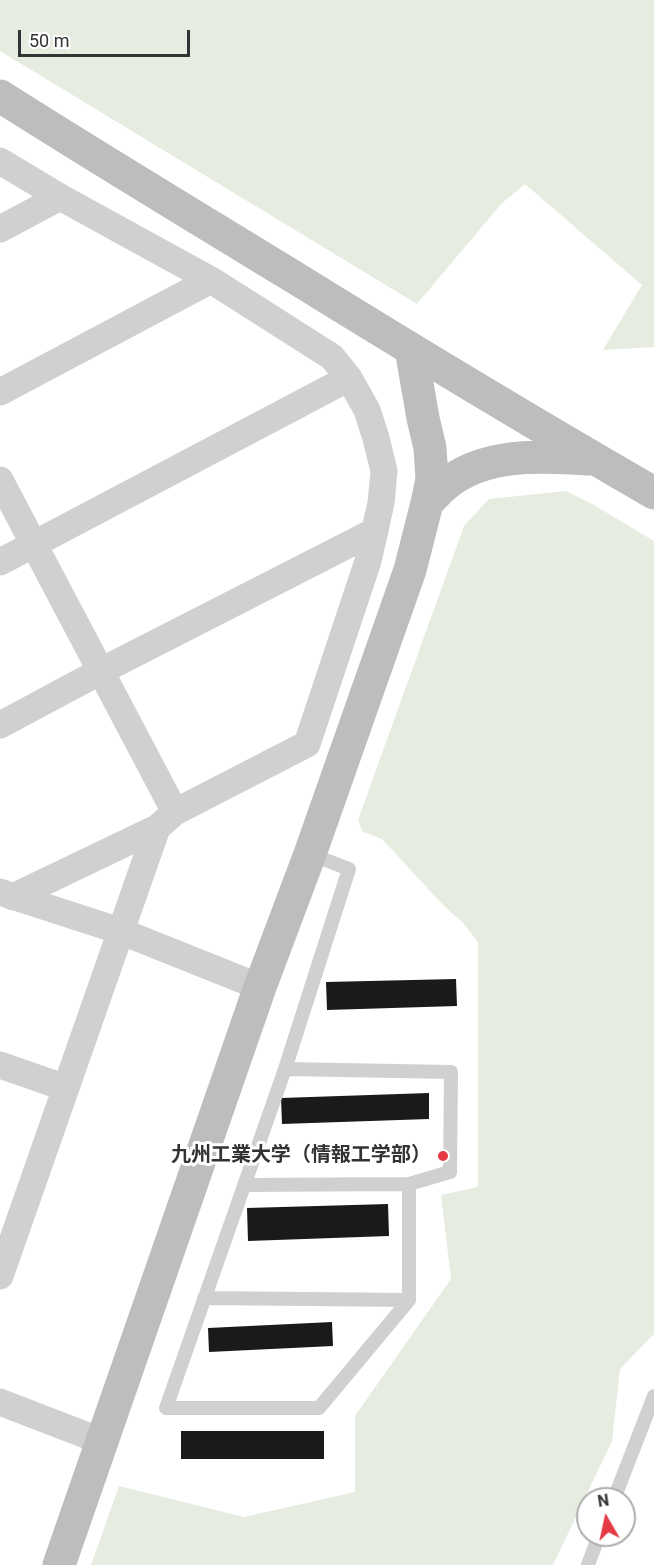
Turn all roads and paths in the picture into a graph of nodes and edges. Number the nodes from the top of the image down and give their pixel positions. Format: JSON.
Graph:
{"nodes":[{"id":1,"x":0,"y":96,"type":"edge"},
{"id":2,"x":0,"y":160,"type":"edge"},
{"id":3,"x":60,"y":197,"type":"junction"},
{"id":4,"x":0,"y":230,"type":"edge"},
{"id":5,"x":211,"y":280,"type":"junction"},
{"id":6,"x":411,"y":349,"type":"junction"},
{"id":7,"x":349,"y":378,"type":"junction"},
{"id":8,"x":0,"y":392,"type":"edge"},
{"id":9,"x":596,"y":460,"type":"junction"},
{"id":10,"x":0,"y":480,"type":"edge"},
{"id":11,"x":654,"y":493,"type":"edge"},
{"id":12,"x":428,"y":503,"type":"junction"},
{"id":13,"x":375,"y":531,"type":"junction"},
{"id":14,"x":33,"y":544,"type":"junction"},
{"id":15,"x":0,"y":562,"type":"edge"},
{"id":16,"x":101,"y":671,"type":"junction"},
{"id":17,"x":0,"y":725,"type":"edge"},
{"id":18,"x":166,"y":820,"type":"junction"},
{"id":19,"x":310,"y":854,"type":"junction"},
{"id":20,"x":7,"y":895,"type":"edge"},
{"id":21,"x":120,"y":931,"type":"junction"},
{"id":22,"x":260,"y":987,"type":"junction"},
{"id":23,"x":0,"y":1065,"type":"edge"},
{"id":24,"x":285,"y":1069,"type":"junction"},
{"id":25,"x":66,"y":1088,"type":"junction"},
{"id":26,"x":409,"y":1184,"type":"junction"},
{"id":27,"x":244,"y":1185,"type":"junction"},
{"id":28,"x":7,"y":1233,"type":"edge"},
{"id":29,"x":0,"y":1276,"type":"edge"},
{"id":30,"x":204,"y":1298,"type":"junction"},
{"id":31,"x":410,"y":1300,"type":"junction"},
{"id":32,"x":654,"y":1396,"type":"edge"},
{"id":33,"x":0,"y":1402,"type":"edge"},
{"id":34,"x":101,"y":1441,"type":"junction"},
{"id":35,"x":619,"y":1487,"type":"edge"},
{"id":36,"x":595,"y":1547,"type":"edge"},
{"id":37,"x":59,"y":1565,"type":"edge"},
{"id":38,"x":588,"y":1565,"type":"edge"}],
"edges":[{"from":1,"to":6,"type":"street"},
{"from":2,"to":3,"type":"street"},
{"from":3,"to":4,"type":"street"},
{"from":3,"to":5,"type":"street"},
{"from":5,"to":7,"type":"street"},
{"from":5,"to":8,"type":"street"},
{"from":6,"to":9,"type":"street"},
{"from":6,"to":12,"type":"street"},
{"from":7,"to":13,"type":"street"},
{"from":7,"to":14,"type":"street"},
{"from":9,"to":11,"type":"street"},
{"from":9,"to":12,"type":"street"},
{"from":10,"to":14,"type":"street"},
{"from":12,"to":19,"type":"street"},
{"from":13,"to":16,"type":"street"},
{"from":13,"to":18,"type":"street"},
{"from":14,"to":15,"type":"street"},
{"from":14,"to":16,"type":"street"},
{"from":16,"to":17,"type":"street"},
{"from":16,"to":18,"type":"street"},
{"from":18,"to":20,"type":"street"},
{"from":18,"to":21,"type":"street"},
{"from":19,"to":22,"type":"street"},
{"from":19,"to":24,"type":"lane"},
{"from":20,"to":21,"type":"street"},
{"from":21,"to":22,"type":"street"},
{"from":21,"to":25,"type":"street"},
{"from":22,"to":34,"type":"street"},
{"from":23,"to":25,"type":"street"},
{"from":24,"to":26,"type":"lane"},
{"from":24,"to":27,"type":"lane"},
{"from":25,"to":28,"type":"street"},
{"from":26,"to":27,"type":"lane"},
{"from":26,"to":31,"type":"lane"},
{"from":27,"to":30,"type":"lane"},
{"from":28,"to":29,"type":"street"},
{"from":30,"to":31,"type":"lane"},
{"from":30,"to":31,"type":"lane"},
{"from":32,"to":35,"type":"lane"},
{"from":33,"to":34,"type":"street"},
{"from":34,"to":37,"type":"street"},
{"from":36,"to":38,"type":"lane"}]}
